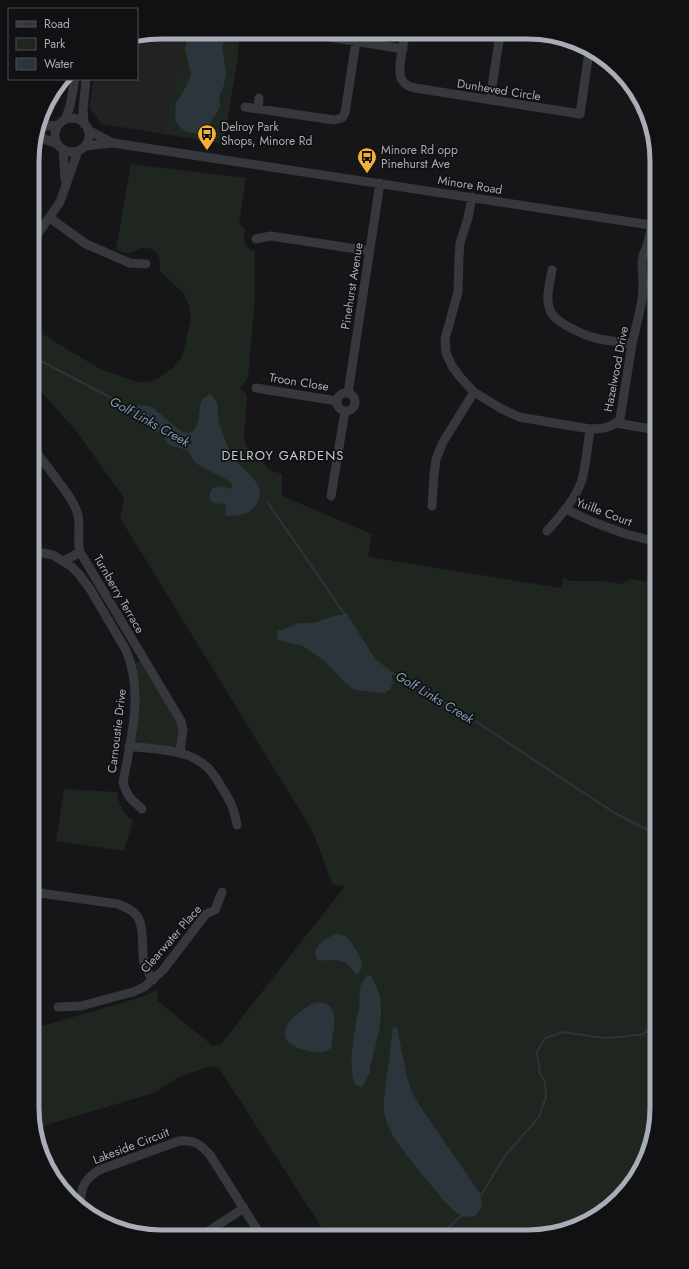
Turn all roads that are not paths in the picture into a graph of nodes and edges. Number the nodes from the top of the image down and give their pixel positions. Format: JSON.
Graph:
{"nodes":[{"id":1,"x":343,"y":39,"type":"edge"},
{"id":2,"x":404,"y":39,"type":"edge"},
{"id":3,"x":499,"y":39,"type":"edge"},
{"id":4,"x":356,"y":41,"type":"junction"},
{"id":5,"x":403,"y":49,"type":"junction"},
{"id":6,"x":588,"y":56,"type":"edge"},
{"id":7,"x":75,"y":80,"type":"edge"},
{"id":8,"x":86,"y":80,"type":"edge"},
{"id":9,"x":259,"y":98,"type":"dead end"},
{"id":10,"x":490,"y":100,"type":"junction"},
{"id":11,"x":245,"y":107,"type":"dead end"},
{"id":12,"x":258,"y":109,"type":"junction"},
{"id":13,"x":62,"y":122,"type":"junction"},
{"id":14,"x":44,"y":126,"type":"edge"},
{"id":15,"x":86,"y":127,"type":"junction"},
{"id":16,"x":41,"y":138,"type":"edge"},
{"id":17,"x":113,"y":143,"type":"junction"},
{"id":18,"x":60,"y":147,"type":"junction"},
{"id":19,"x":81,"y":149,"type":"junction"},
{"id":20,"x":380,"y":183,"type":"junction"},
{"id":21,"x":66,"y":184,"type":"junction"},
{"id":22,"x":472,"y":197,"type":"junction"},
{"id":23,"x":50,"y":218,"type":"junction"},
{"id":24,"x":650,"y":225,"type":"edge"},
{"id":25,"x":39,"y":234,"type":"edge"},
{"id":26,"x":256,"y":239,"type":"dead end"},
{"id":27,"x":650,"y":239,"type":"edge"},
{"id":28,"x":370,"y":251,"type":"junction"},
{"id":29,"x":146,"y":264,"type":"dead end"},
{"id":30,"x":552,"y":270,"type":"dead end"},
{"id":31,"x":632,"y":344,"type":"junction"},
{"id":32,"x":256,"y":388,"type":"dead end"},
{"id":33,"x":474,"y":392,"type":"junction"},
{"id":34,"x":348,"y":393,"type":"junction"},
{"id":35,"x":337,"y":401,"type":"junction"},
{"id":36,"x":345,"y":411,"type":"junction"},
{"id":37,"x":616,"y":423,"type":"junction"},
{"id":38,"x":590,"y":429,"type":"junction"},
{"id":39,"x":650,"y":429,"type":"edge"},
{"id":40,"x":39,"y":456,"type":"edge"},
{"id":41,"x":331,"y":496,"type":"dead end"},
{"id":42,"x":432,"y":506,"type":"dead end"},
{"id":43,"x":565,"y":509,"type":"junction"},
{"id":44,"x":547,"y":531,"type":"dead end"},
{"id":45,"x":650,"y":540,"type":"edge"},
{"id":46,"x":39,"y":552,"type":"edge"},
{"id":47,"x":80,"y":552,"type":"junction"},
{"id":48,"x":64,"y":561,"type":"junction"},
{"id":49,"x":129,"y":746,"type":"junction"},
{"id":50,"x":180,"y":753,"type":"junction"},
{"id":51,"x":142,"y":809,"type":"dead end"},
{"id":52,"x":237,"y":825,"type":"dead end"},
{"id":53,"x":222,"y":892,"type":"dead end"},
{"id":54,"x":39,"y":893,"type":"edge"},
{"id":55,"x":153,"y":980,"type":"junction"},
{"id":56,"x":58,"y":1007,"type":"dead end"},
{"id":57,"x":81,"y":1200,"type":"edge"},
{"id":58,"x":244,"y":1208,"type":"junction"},
{"id":59,"x":210,"y":1230,"type":"edge"},
{"id":60,"x":257,"y":1230,"type":"edge"}],
"edges":[{"from":1,"to":4,"type":"street"},
{"from":2,"to":5,"type":"street","name":"Dunheved Circle"},
{"from":3,"to":10,"type":"street"},
{"from":4,"to":5,"type":"street"},
{"from":4,"to":12,"type":"street"},
{"from":5,"to":10,"type":"street","name":"Dunheved Circle"},
{"from":6,"to":10,"type":"street","name":"Dunheved Circle"},
{"from":7,"to":13,"type":"street"},
{"from":8,"to":15,"type":"street"},
{"from":9,"to":12,"type":"street"},
{"from":11,"to":12,"type":"street"},
{"from":13,"to":14,"type":"street"},
{"from":13,"to":15,"type":"street"},
{"from":13,"to":18,"type":"street"},
{"from":15,"to":17,"type":"street","name":"Minore Road"},
{"from":15,"to":19,"type":"street"},
{"from":16,"to":18,"type":"street"},
{"from":17,"to":19,"type":"street","name":"Minore Road"},
{"from":17,"to":20,"type":"street","name":"Minore Road"},
{"from":18,"to":19,"type":"street"},
{"from":18,"to":21,"type":"street"},
{"from":19,"to":21,"type":"street"},
{"from":20,"to":22,"type":"street","name":"Minore Road"},
{"from":20,"to":28,"type":"street","name":"Pinehurst Avenue"},
{"from":21,"to":23,"type":"street"},
{"from":22,"to":24,"type":"street","name":"Minore Road"},
{"from":22,"to":33,"type":"street","name":"Hazelwood Drive"},
{"from":23,"to":25,"type":"street"},
{"from":23,"to":29,"type":"street"},
{"from":26,"to":28,"type":"street"},
{"from":27,"to":31,"type":"street","name":"Hazelwood Drive"},
{"from":28,"to":34,"type":"street","name":"Pinehurst Avenue"},
{"from":30,"to":31,"type":"street"},
{"from":31,"to":37,"type":"street","name":"Hazelwood Drive"},
{"from":32,"to":35,"type":"street","name":"Troon Close"},
{"from":33,"to":38,"type":"street","name":"Hazelwood Drive"},
{"from":33,"to":42,"type":"street"},
{"from":34,"to":35,"type":"street"},
{"from":34,"to":36,"type":"street"},
{"from":35,"to":36,"type":"street"},
{"from":36,"to":41,"type":"street"},
{"from":37,"to":38,"type":"street","name":"Hazelwood Drive"},
{"from":37,"to":39,"type":"street"},
{"from":38,"to":43,"type":"street"},
{"from":40,"to":47,"type":"street","name":"Turnberry Terrace"},
{"from":43,"to":44,"type":"street"},
{"from":43,"to":45,"type":"street","name":"Yuille Court"},
{"from":46,"to":48,"type":"street","name":"Carnoustie Drive"},
{"from":47,"to":48,"type":"street"},
{"from":47,"to":50,"type":"street","name":"Turnberry Terrace"},
{"from":48,"to":49,"type":"street","name":"Carnoustie Drive"},
{"from":49,"to":50,"type":"street"},
{"from":49,"to":51,"type":"street","name":"Carnoustie Drive"},
{"from":50,"to":52,"type":"street"},
{"from":53,"to":55,"type":"street","name":"Clearwater Place"},
{"from":54,"to":55,"type":"street"},
{"from":55,"to":56,"type":"street","name":"Clearwater Place"},
{"from":57,"to":58,"type":"street","name":"Lakeside Circuit"},
{"from":58,"to":59,"type":"street"},
{"from":58,"to":60,"type":"street","name":"Lakeside Circuit"}]}
